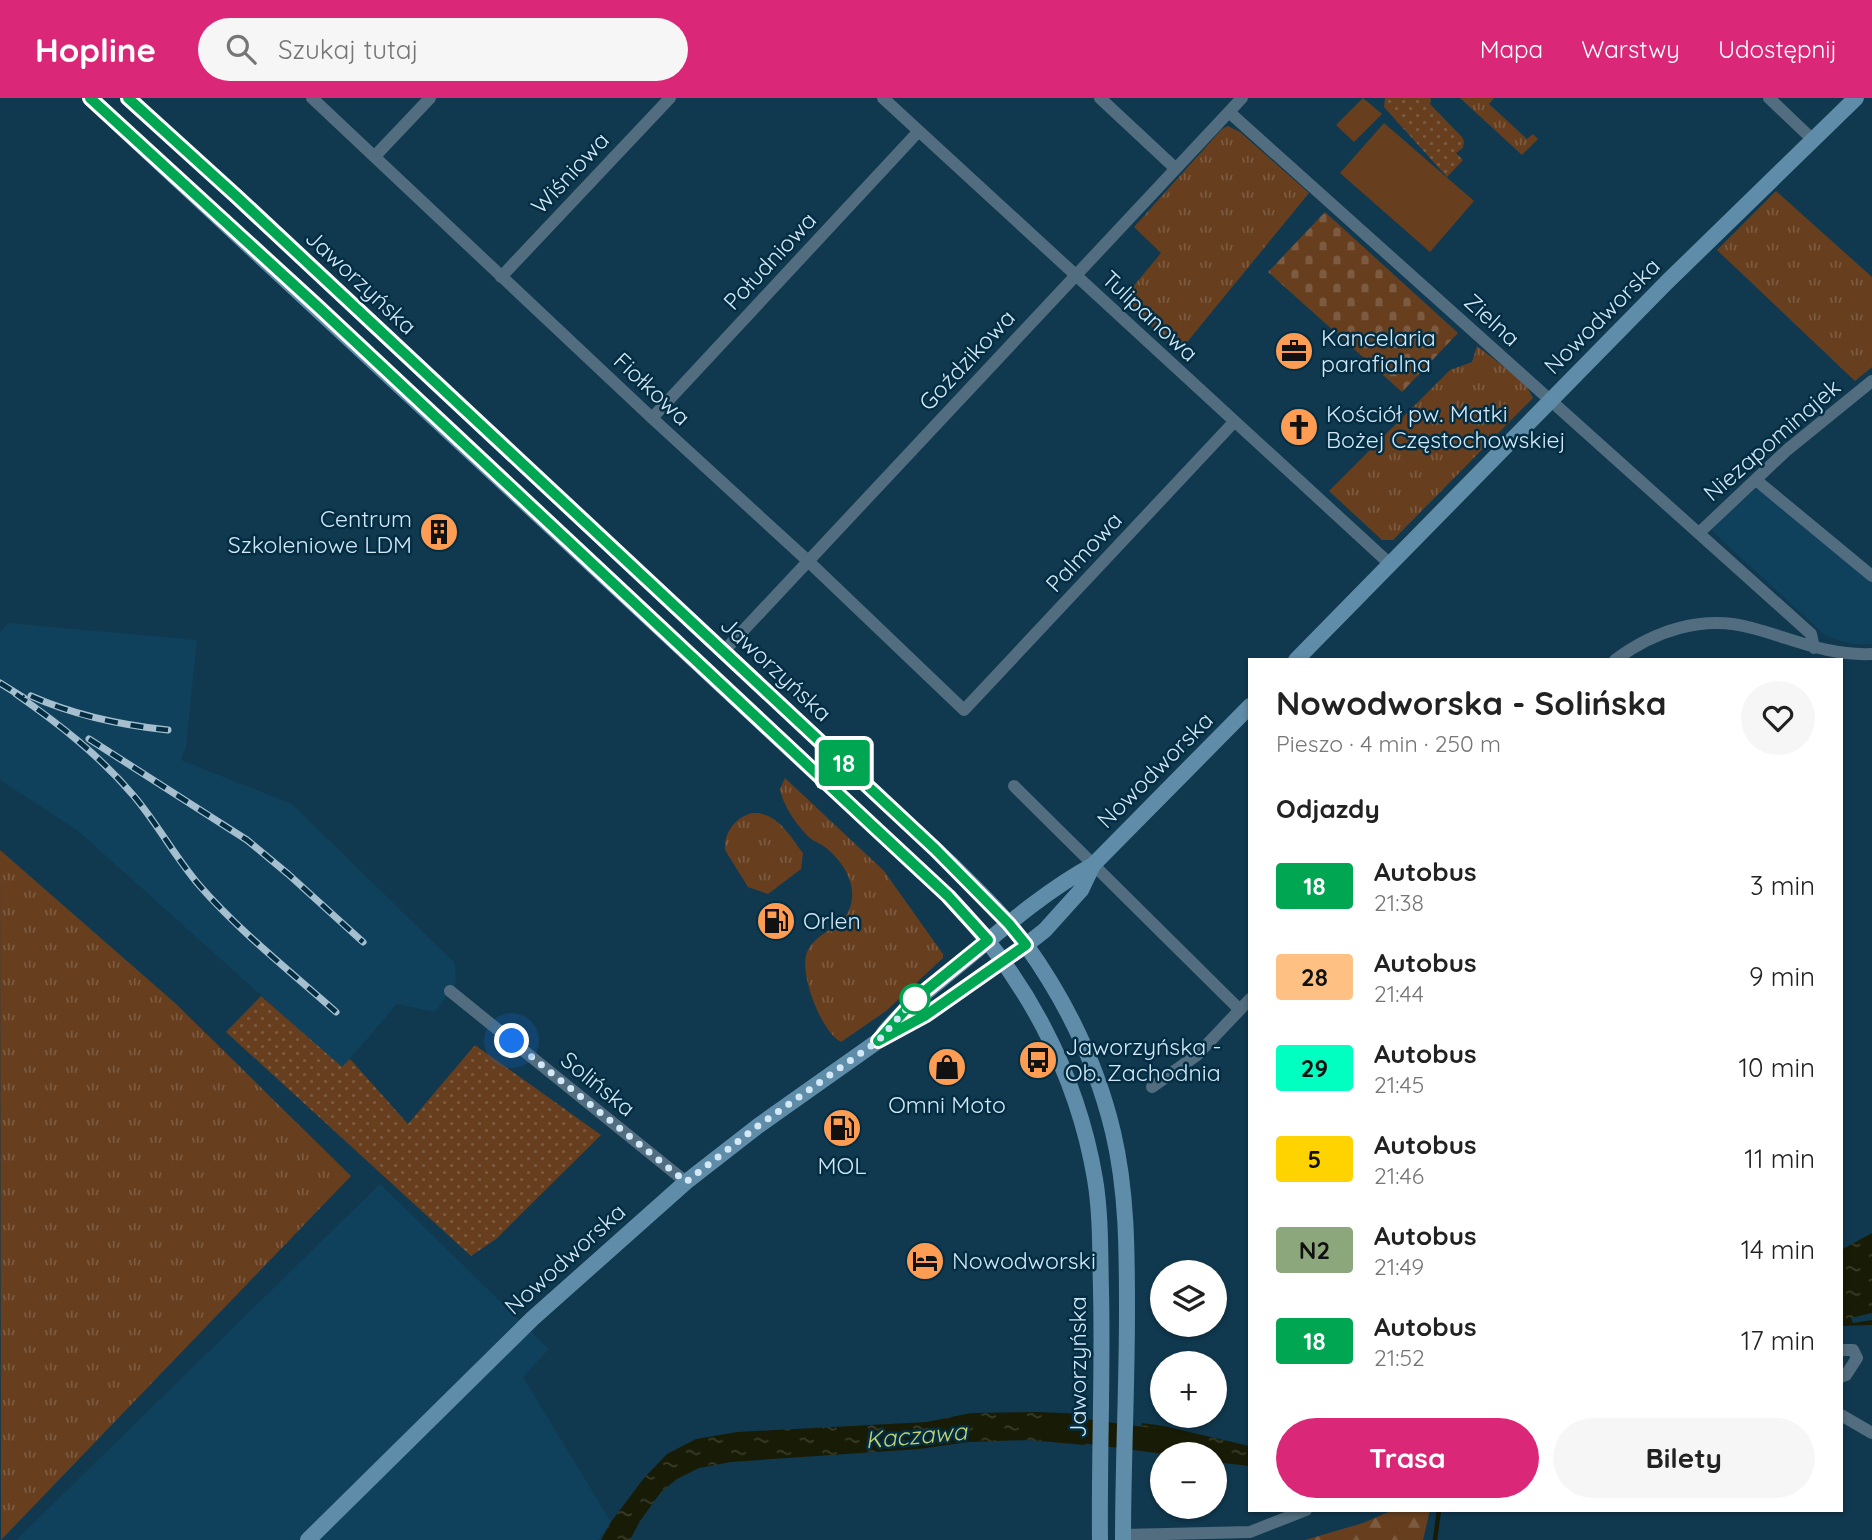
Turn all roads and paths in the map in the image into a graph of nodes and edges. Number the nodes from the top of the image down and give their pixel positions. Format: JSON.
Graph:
{"nodes":[{"id":1,"x":90,"y":98,"type":"edge"},
{"id":2,"x":128,"y":98,"type":"edge"},
{"id":3,"x":312,"y":98,"type":"edge"},
{"id":4,"x":430,"y":98,"type":"edge"},
{"id":5,"x":670,"y":98,"type":"edge"},
{"id":6,"x":883,"y":98,"type":"edge"},
{"id":7,"x":1100,"y":98,"type":"edge"},
{"id":8,"x":1242,"y":98,"type":"edge"},
{"id":9,"x":1769,"y":98,"type":"edge"},
{"id":10,"x":1856,"y":98,"type":"edge"},
{"id":11,"x":1229,"y":111,"type":"junction"},
{"id":12,"x":918,"y":132,"type":"junction"},
{"id":13,"x":1812,"y":139,"type":"junction"},
{"id":14,"x":375,"y":156,"type":"junction"},
{"id":15,"x":1175,"y":168,"type":"junction"},
{"id":16,"x":1076,"y":276,"type":"junction"},
{"id":17,"x":501,"y":277,"type":"junction"},
{"id":18,"x":1872,"y":381,"type":"edge"},
{"id":19,"x":1551,"y":400,"type":"junction"},
{"id":20,"x":652,"y":418,"type":"junction"},
{"id":21,"x":1234,"y":422,"type":"junction"},
{"id":22,"x":1755,"y":480,"type":"junction"},
{"id":23,"x":1700,"y":531,"type":"junction"},
{"id":24,"x":807,"y":560,"type":"junction"},
{"id":25,"x":1390,"y":564,"type":"junction"},
{"id":26,"x":1872,"y":576,"type":"edge"},
{"id":27,"x":1814,"y":648,"type":"junction"},
{"id":28,"x":724,"y":651,"type":"junction"},
{"id":29,"x":1872,"y":654,"type":"edge"},
{"id":30,"x":1298,"y":658,"type":"edge"},
{"id":31,"x":1618,"y":658,"type":"edge"},
{"id":32,"x":1248,"y":708,"type":"edge"},
{"id":33,"x":964,"y":710,"type":"joint"},
{"id":34,"x":1014,"y":786,"type":"dead end"},
{"id":35,"x":1093,"y":865,"type":"junction"},
{"id":36,"x":1009,"y":924,"type":"junction"},
{"id":37,"x":988,"y":940,"type":"junction"},
{"id":38,"x":1026,"y":945,"type":"junction"},
{"id":39,"x":1003,"y":961,"type":"junction"},
{"id":40,"x":450,"y":992,"type":"dead end"},
{"id":41,"x":1248,"y":1001,"type":"edge"},
{"id":42,"x":1238,"y":1009,"type":"junction"},
{"id":43,"x":878,"y":1041,"type":"junction"},
{"id":44,"x":1152,"y":1087,"type":"dead end"},
{"id":45,"x":686,"y":1182,"type":"junction"},
{"id":46,"x":1843,"y":1350,"type":"edge"},
{"id":47,"x":1843,"y":1376,"type":"edge"},
{"id":48,"x":1843,"y":1416,"type":"edge"},
{"id":49,"x":1872,"y":1433,"type":"edge"},
{"id":50,"x":1301,"y":1512,"type":"edge"},
{"id":51,"x":1123,"y":1537,"type":"edge"},
{"id":52,"x":308,"y":1540,"type":"edge"},
{"id":53,"x":1100,"y":1540,"type":"edge"}],
"edges":[{"from":1,"to":37,"type":"main road","name":"Jaworzyńska"},
{"from":2,"to":28,"type":"main road","name":"Jaworzyńska"},
{"from":3,"to":14,"type":"street","name":"Fiołkowa"},
{"from":4,"to":14,"type":"street"},
{"from":5,"to":17,"type":"street","name":"Wiśniowa"},
{"from":6,"to":12,"type":"street","name":"Tulipanowa"},
{"from":7,"to":15,"type":"street"},
{"from":8,"to":11,"type":"street","name":"Goździkowa"},
{"from":9,"to":13,"type":"street"},
{"from":10,"to":13,"type":"main road","name":"Nowodworska"},
{"from":11,"to":15,"type":"street","name":"Goździkowa"},
{"from":11,"to":19,"type":"street","name":"Zielna"},
{"from":12,"to":16,"type":"street","name":"Tulipanowa"},
{"from":12,"to":20,"type":"street","name":"Południowa"},
{"from":13,"to":19,"type":"main road","name":"Nowodworska"},
{"from":14,"to":17,"type":"street","name":"Fiołkowa"},
{"from":15,"to":16,"type":"street","name":"Goździkowa"},
{"from":16,"to":21,"type":"street","name":"Tulipanowa"},
{"from":16,"to":24,"type":"street","name":"Goździkowa"},
{"from":17,"to":20,"type":"street","name":"Fiołkowa"},
{"from":18,"to":22,"type":"street","name":"Niezapominajek"},
{"from":19,"to":23,"type":"street","name":"Zielna"},
{"from":19,"to":25,"type":"main road","name":"Nowodworska"},
{"from":20,"to":24,"type":"street","name":"Fiołkowa"},
{"from":21,"to":25,"type":"street","name":"Tulipanowa"},
{"from":21,"to":33,"type":"street","name":"Palmowa"},
{"from":22,"to":23,"type":"street","name":"Niezapominajek"},
{"from":22,"to":26,"type":"street"},
{"from":23,"to":27,"type":"street","name":"Zielna"},
{"from":24,"to":28,"type":"street","name":"Goździkowa"},
{"from":24,"to":33,"type":"street","name":"Fiołkowa"},
{"from":25,"to":30,"type":"main road","name":"Nowodworska"},
{"from":27,"to":29,"type":"street"},
{"from":27,"to":31,"type":"street"},
{"from":28,"to":36,"type":"main road","name":"Jaworzyńska"},
{"from":32,"to":35,"type":"main road","name":"Nowodworska"},
{"from":34,"to":35,"type":"street"},
{"from":35,"to":36,"type":"main road","name":"Nowodworska"},
{"from":35,"to":38,"type":"main road","name":"Nowodworska"},
{"from":35,"to":42,"type":"street"},
{"from":36,"to":37,"type":"main road","name":"Nowodworska"},
{"from":36,"to":38,"type":"main road","name":"Jaworzyńska"},
{"from":37,"to":39,"type":"main road","name":"Jaworzyńska"},
{"from":37,"to":43,"type":"main road","name":"Nowodworska"},
{"from":38,"to":39,"type":"main road","name":"Nowodworska"},
{"from":38,"to":51,"type":"main road","name":"Jaworzyńska"},
{"from":39,"to":43,"type":"main road","name":"Nowodworska"},
{"from":39,"to":53,"type":"main road","name":"Jaworzyńska"},
{"from":40,"to":45,"type":"street","name":"Solińska"},
{"from":41,"to":42,"type":"street"},
{"from":42,"to":44,"type":"street"},
{"from":43,"to":45,"type":"main road","name":"Nowodworska"},
{"from":45,"to":52,"type":"main road","name":"Nowodworska"},
{"from":46,"to":47,"type":"street"},
{"from":48,"to":49,"type":"street"},
{"from":50,"to":51,"type":"street"}]}
